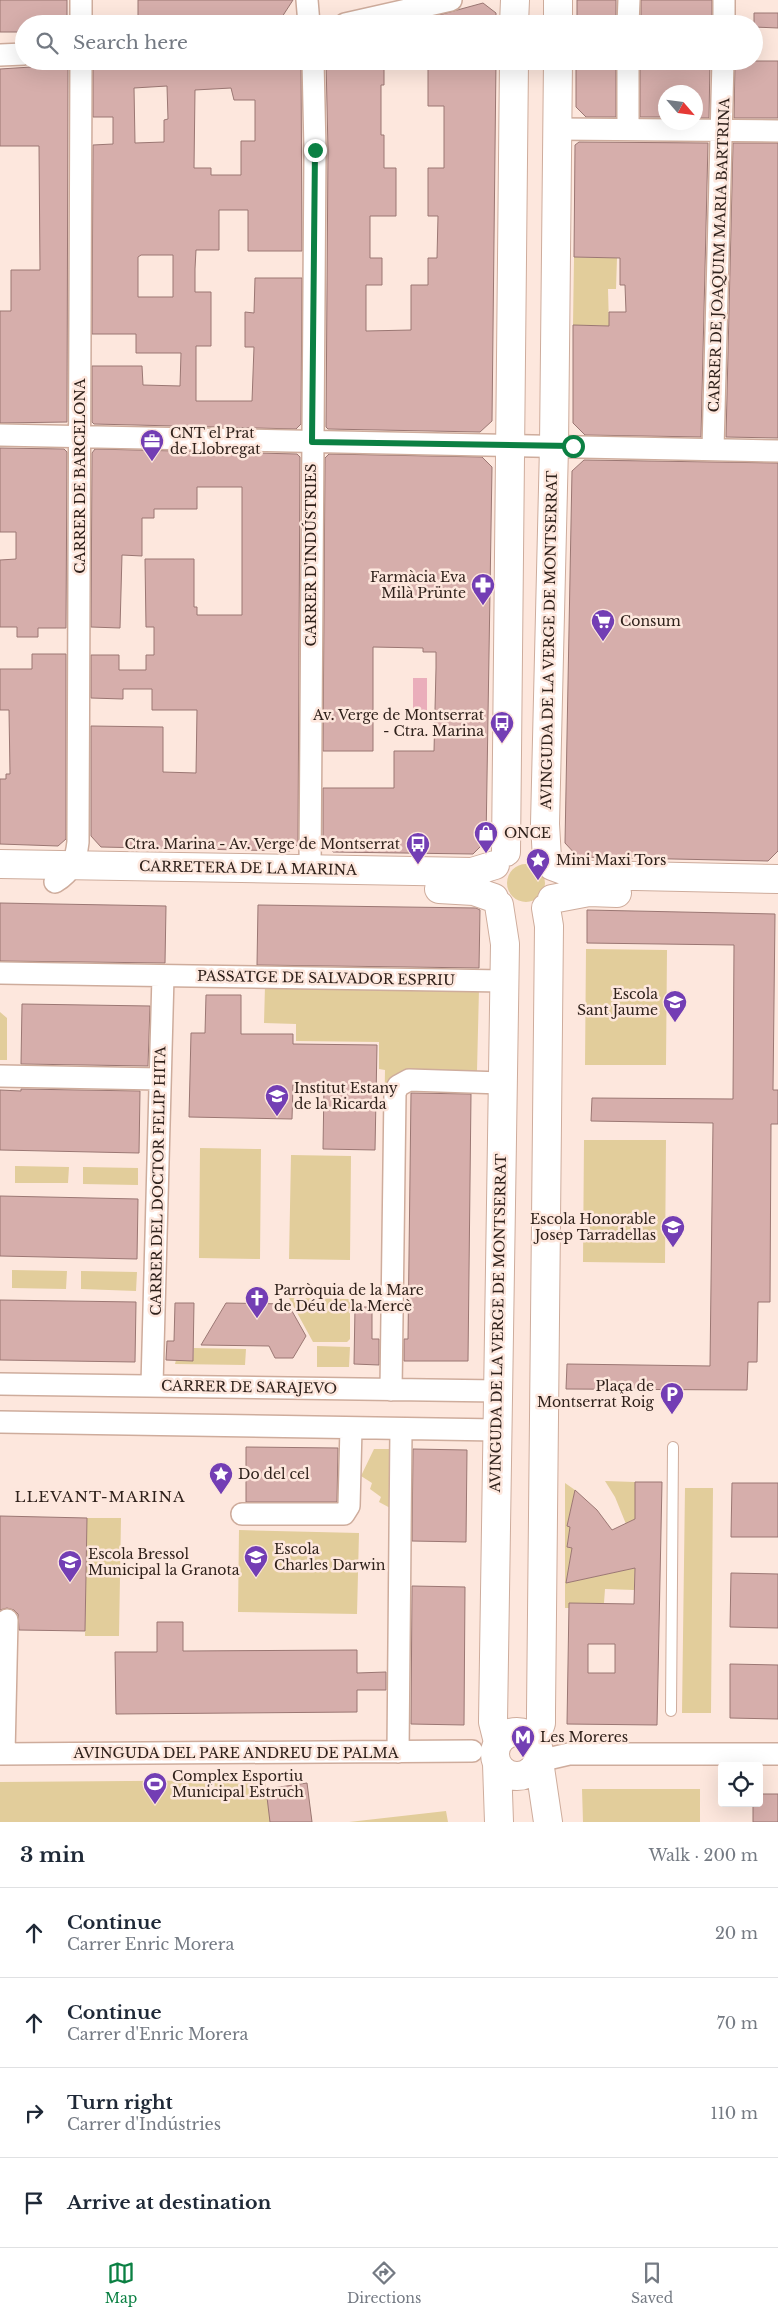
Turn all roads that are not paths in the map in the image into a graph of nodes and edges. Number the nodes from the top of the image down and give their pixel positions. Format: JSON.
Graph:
{"nodes":[{"id":1,"x":81,"y":0,"type":"edge"},
{"id":2,"x":308,"y":0,"type":"edge"},
{"id":3,"x":451,"y":0,"type":"edge"},
{"id":4,"x":515,"y":0,"type":"edge"},
{"id":5,"x":558,"y":0,"type":"edge"},
{"id":6,"x":629,"y":0,"type":"edge"},
{"id":7,"x":724,"y":0,"type":"edge"},
{"id":8,"x":81,"y":15,"type":"edge"},
{"id":9,"x":309,"y":15,"type":"edge"},
{"id":10,"x":385,"y":15,"type":"edge"},
{"id":11,"x":514,"y":15,"type":"edge"},
{"id":12,"x":558,"y":15,"type":"edge"},
{"id":13,"x":628,"y":15,"type":"edge"},
{"id":14,"x":724,"y":15,"type":"edge"},
{"id":15,"x":15,"y":54,"type":"edge"},
{"id":16,"x":0,"y":55,"type":"edge"},
{"id":17,"x":81,"y":70,"type":"edge"},
{"id":18,"x":313,"y":70,"type":"edge"},
{"id":19,"x":514,"y":70,"type":"edge"},
{"id":20,"x":558,"y":70,"type":"edge"},
{"id":21,"x":628,"y":70,"type":"edge"},
{"id":22,"x":724,"y":70,"type":"edge"},
{"id":23,"x":557,"y":129,"type":"junction"},
{"id":24,"x":628,"y":129,"type":"junction"},
{"id":25,"x":723,"y":130,"type":"junction"},
{"id":26,"x":778,"y":131,"type":"edge"},
{"id":27,"x":0,"y":435,"type":"edge"},
{"id":28,"x":80,"y":437,"type":"junction"},
{"id":29,"x":312,"y":442,"type":"junction"},
{"id":30,"x":510,"y":445,"type":"junction"},
{"id":31,"x":554,"y":446,"type":"junction"},
{"id":32,"x":713,"y":449,"type":"junction"},
{"id":33,"x":778,"y":451,"type":"edge"},
{"id":34,"x":500,"y":859,"type":"junction"},
{"id":35,"x":550,"y":862,"type":"junction"},
{"id":36,"x":0,"y":864,"type":"edge"},
{"id":37,"x":310,"y":869,"type":"junction"},
{"id":38,"x":64,"y":873,"type":"junction"},
{"id":39,"x":778,"y":879,"type":"edge"},
{"id":40,"x":0,"y":881,"type":"edge"},
{"id":41,"x":778,"y":897,"type":"edge"},
{"id":42,"x":496,"y":901,"type":"junction"},
{"id":43,"x":549,"y":904,"type":"junction"},
{"id":44,"x":0,"y":973,"type":"edge"},
{"id":45,"x":156,"y":977,"type":"junction"},
{"id":46,"x":504,"y":981,"type":"junction"},
{"id":47,"x":0,"y":1076,"type":"edge"},
{"id":48,"x":160,"y":1079,"type":"junction"},
{"id":49,"x":502,"y":1083,"type":"junction"},
{"id":50,"x":0,"y":1384,"type":"edge"},
{"id":51,"x":152,"y":1385,"type":"junction"},
{"id":52,"x":391,"y":1390,"type":"junction"},
{"id":53,"x":498,"y":1391,"type":"junction"},
{"id":54,"x":0,"y":1422,"type":"edge"},
{"id":55,"x":351,"y":1428,"type":"junction"},
{"id":56,"x":401,"y":1429,"type":"junction"},
{"id":57,"x":497,"y":1430,"type":"junction"},
{"id":58,"x":673,"y":1447,"type":"dead end"},
{"id":59,"x":242,"y":1514,"type":"dead end"},
{"id":60,"x":7,"y":1620,"type":"dead end"},
{"id":61,"x":671,"y":1711,"type":"dead end"},
{"id":62,"x":538,"y":1749,"type":"junction"},
{"id":63,"x":491,"y":1751,"type":"junction"},
{"id":64,"x":398,"y":1752,"type":"junction"},
{"id":65,"x":2,"y":1754,"type":"edge"},
{"id":66,"x":778,"y":1754,"type":"edge"},
{"id":67,"x":499,"y":1822,"type":"edge"},
{"id":68,"x":548,"y":1822,"type":"edge"}],
"edges":[{"from":1,"to":8,"type":"street"},
{"from":2,"to":9,"type":"street"},
{"from":3,"to":10,"type":"street"},
{"from":4,"to":11,"type":"street"},
{"from":5,"to":12,"type":"street"},
{"from":6,"to":13,"type":"street"},
{"from":7,"to":14,"type":"street"},
{"from":15,"to":16,"type":"street"},
{"from":17,"to":28,"type":"street","name":"CARRER DE BARCELONA"},
{"from":18,"to":29,"type":"street","name":"CARRER D'INDÚSTRIES"},
{"from":19,"to":30,"type":"street"},
{"from":20,"to":23,"type":"street","name":"AVINGUDA DE LA VERGE DE MONTSERRAT"},
{"from":21,"to":24,"type":"street"},
{"from":22,"to":25,"type":"street","name":"CARRER DE JOAQUIM MARIA BARTRINA"},
{"from":23,"to":24,"type":"street"},
{"from":23,"to":31,"type":"street","name":"AVINGUDA DE LA VERGE DE MONTSERRAT"},
{"from":24,"to":25,"type":"street"},
{"from":25,"to":26,"type":"street"},
{"from":25,"to":32,"type":"street","name":"CARRER DE JOAQUIM MARIA BARTRINA"},
{"from":27,"to":28,"type":"street"},
{"from":28,"to":29,"type":"street"},
{"from":28,"to":38,"type":"street","name":"CARRER DE BARCELONA"},
{"from":29,"to":30,"type":"street"},
{"from":29,"to":37,"type":"street","name":"CARRER D'INDÚSTRIES"},
{"from":30,"to":31,"type":"street"},
{"from":30,"to":34,"type":"street"},
{"from":31,"to":32,"type":"street"},
{"from":31,"to":35,"type":"street","name":"AVINGUDA DE LA VERGE DE MONTSERRAT"},
{"from":32,"to":33,"type":"street"},
{"from":34,"to":35,"type":"street"},
{"from":34,"to":37,"type":"street","name":"CARRETERA DE LA MARINA"},
{"from":34,"to":42,"type":"street"},
{"from":35,"to":39,"type":"street"},
{"from":35,"to":43,"type":"street"},
{"from":36,"to":38,"type":"street","name":"CARRETERA DE LA MARINA"},
{"from":37,"to":38,"type":"street","name":"CARRETERA DE LA MARINA"},
{"from":38,"to":40,"type":"street","name":"CARRETERA DE LA MARINA"},
{"from":38,"to":42,"type":"street","name":"CARRETERA DE LA MARINA"},
{"from":41,"to":43,"type":"street"},
{"from":42,"to":43,"type":"street"},
{"from":42,"to":46,"type":"street","name":"AVINGUDA DE LA VERGE DE MONTSERRAT"},
{"from":43,"to":62,"type":"street"},
{"from":44,"to":45,"type":"street","name":"PASSATGE DE SALVADOR ESPRIU"},
{"from":45,"to":46,"type":"street","name":"PASSATGE DE SALVADOR ESPRIU"},
{"from":45,"to":48,"type":"street","name":"CARRER DEL DOCTOR FELIP HITA"},
{"from":46,"to":49,"type":"street","name":"AVINGUDA DE LA VERGE DE MONTSERRAT"},
{"from":47,"to":48,"type":"street"},
{"from":48,"to":51,"type":"street","name":"CARRER DEL DOCTOR FELIP HITA"},
{"from":49,"to":52,"type":"street"},
{"from":49,"to":53,"type":"street","name":"AVINGUDA DE LA VERGE DE MONTSERRAT"},
{"from":50,"to":51,"type":"street","name":"CARRER DE SARAJEVO"},
{"from":51,"to":52,"type":"street","name":"CARRER DE SARAJEVO"},
{"from":52,"to":53,"type":"street","name":"CARRER DE SARAJEVO"},
{"from":53,"to":57,"type":"street","name":"AVINGUDA DE LA VERGE DE MONTSERRAT"},
{"from":54,"to":55,"type":"street"},
{"from":55,"to":56,"type":"street"},
{"from":55,"to":59,"type":"street"},
{"from":56,"to":57,"type":"street"},
{"from":56,"to":64,"type":"street"},
{"from":57,"to":63,"type":"street","name":"AVINGUDA DE LA VERGE DE MONTSERRAT"},
{"from":58,"to":61,"type":"lane"},
{"from":60,"to":65,"type":"street"},
{"from":62,"to":63,"type":"street"},
{"from":62,"to":63,"type":"street"},
{"from":62,"to":66,"type":"street"},
{"from":62,"to":68,"type":"street"},
{"from":63,"to":64,"type":"street","name":"AVINGUDA DEL PARE ANDREU DE PALMA"},
{"from":63,"to":67,"type":"street","name":"AVINGUDA DE LA VERGE DE MONTSERRAT"},
{"from":64,"to":65,"type":"street","name":"AVINGUDA DEL PARE ANDREU DE PALMA"}]}
